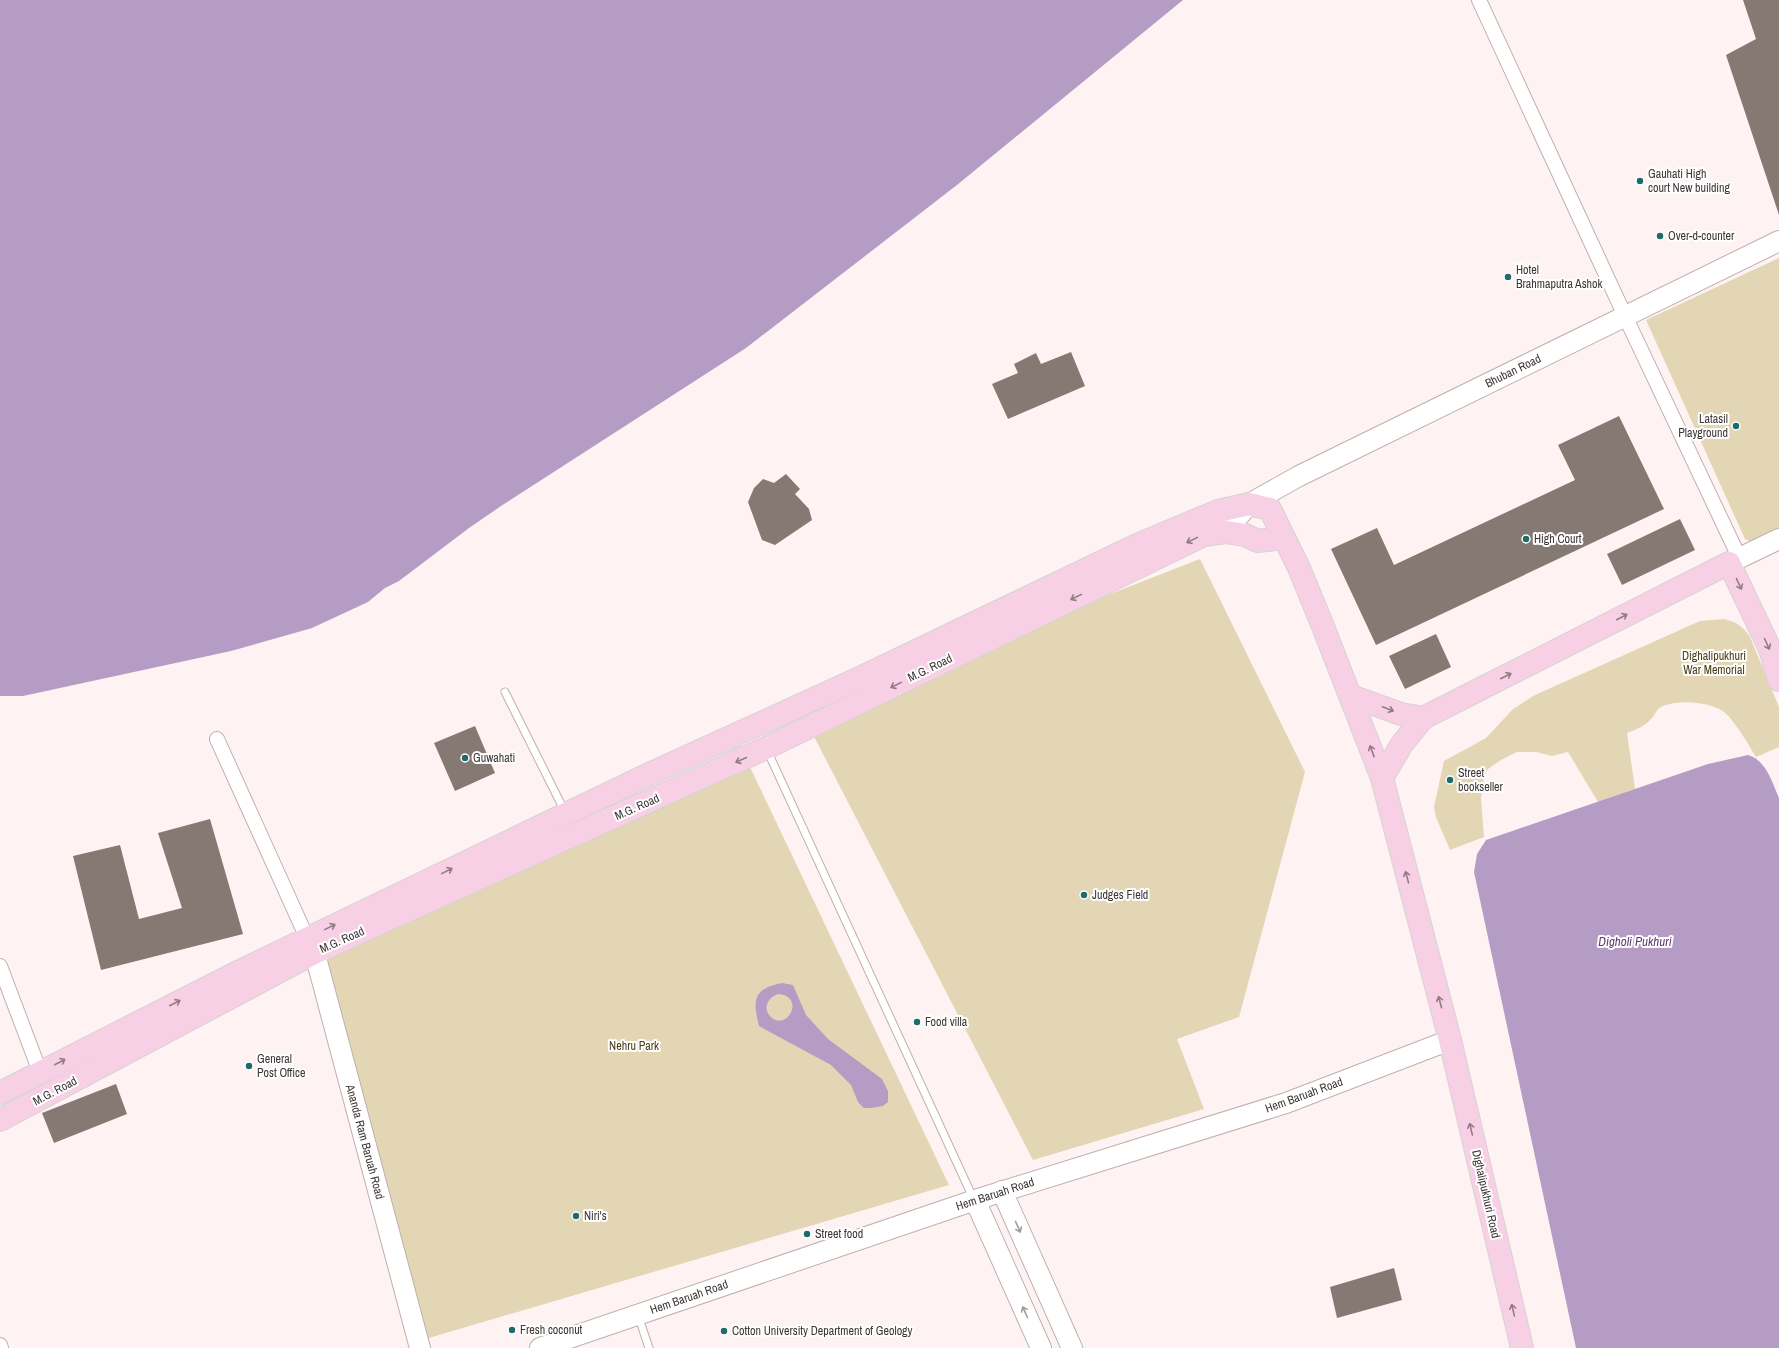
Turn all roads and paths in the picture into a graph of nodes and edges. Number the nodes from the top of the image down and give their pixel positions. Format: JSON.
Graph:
{"nodes":[{"id":1,"x":1479,"y":0,"type":"edge"},
{"id":2,"x":1779,"y":241,"type":"edge"},
{"id":3,"x":1625,"y":316,"type":"junction"},
{"id":4,"x":1249,"y":504,"type":"junction"},
{"id":5,"x":1225,"y":532,"type":"junction"},
{"id":6,"x":1284,"y":538,"type":"junction"},
{"id":7,"x":1779,"y":539,"type":"edge"},
{"id":8,"x":1734,"y":560,"type":"junction"},
{"id":9,"x":1779,"y":680,"type":"edge"},
{"id":10,"x":505,"y":692,"type":"dead end"},
{"id":11,"x":1351,"y":696,"type":"junction"},
{"id":12,"x":1423,"y":718,"type":"junction"},
{"id":13,"x":217,"y":739,"type":"dead end"},
{"id":14,"x":766,"y":748,"type":"junction"},
{"id":15,"x":1382,"y":778,"type":"junction"},
{"id":16,"x":566,"y":814,"type":"junction"},
{"id":17,"x":311,"y":946,"type":"junction"},
{"id":18,"x":0,"y":966,"type":"edge"},
{"id":19,"x":1450,"y":1040,"type":"junction"},
{"id":20,"x":40,"y":1072,"type":"junction"},
{"id":21,"x":0,"y":1093,"type":"edge"},
{"id":22,"x":0,"y":1120,"type":"edge"},
{"id":23,"x":1002,"y":1191,"type":"junction"},
{"id":24,"x":975,"y":1200,"type":"junction"},
{"id":25,"x":638,"y":1315,"type":"junction"},
{"id":26,"x":0,"y":1345,"type":"edge"},
{"id":27,"x":1,"y":1348,"type":"edge"},
{"id":28,"x":420,"y":1348,"type":"edge"},
{"id":29,"x":540,"y":1348,"type":"edge"},
{"id":30,"x":649,"y":1348,"type":"edge"},
{"id":31,"x":1041,"y":1348,"type":"edge"},
{"id":32,"x":1072,"y":1348,"type":"edge"},
{"id":33,"x":1522,"y":1348,"type":"edge"}],
"edges":[{"from":1,"to":3,"type":"street"},
{"from":2,"to":3,"type":"street","name":"Bhuban Road"},
{"from":3,"to":4,"type":"street","name":"Bhuban Road"},
{"from":3,"to":8,"type":"street"},
{"from":4,"to":5,"type":"street"},
{"from":4,"to":6,"type":"main road","name":"Dighalipukhuri Road"},
{"from":4,"to":16,"type":"main road"},
{"from":5,"to":6,"type":"main road","name":"M.G. Road"},
{"from":5,"to":14,"type":"main road","name":"M.G. Road","one_way":true},
{"from":6,"to":11,"type":"main road","name":"Dighalipukhuri Road"},
{"from":7,"to":8,"type":"street"},
{"from":8,"to":9,"type":"main road","one_way":true},
{"from":12,"to":8,"type":"main road","one_way":true},
{"from":10,"to":16,"type":"lane"},
{"from":11,"to":12,"type":"main road","one_way":true},
{"from":15,"to":11,"type":"main road","name":"Dighalipukhuri Road","one_way":true},
{"from":12,"to":15,"type":"main road"},
{"from":13,"to":17,"type":"street"},
{"from":14,"to":17,"type":"main road","name":"M.G. Road","one_way":true},
{"from":14,"to":24,"type":"lane"},
{"from":19,"to":15,"type":"main road","name":"Dighalipukhuri Road","one_way":true},
{"from":17,"to":16,"type":"main road","one_way":true},
{"from":20,"to":17,"type":"main road","one_way":true},
{"from":17,"to":22,"type":"main road","name":"M.G. Road"},
{"from":17,"to":28,"type":"street","name":"Ananda Ram Baruah Road"},
{"from":18,"to":20,"type":"street"},
{"from":19,"to":23,"type":"street","name":"Hem Baruah Road"},
{"from":33,"to":19,"type":"main road","name":"Dighalipukhuri Road","one_way":true},
{"from":20,"to":21,"type":"main road"},
{"from":23,"to":24,"type":"street","name":"Hem Baruah Road"},
{"from":23,"to":32,"type":"street","one_way":true},
{"from":24,"to":25,"type":"street","name":"Hem Baruah Road"},
{"from":31,"to":24,"type":"street","one_way":true},
{"from":25,"to":29,"type":"street","name":"Hem Baruah Road"},
{"from":25,"to":30,"type":"lane"},
{"from":26,"to":27,"type":"street"}]}
